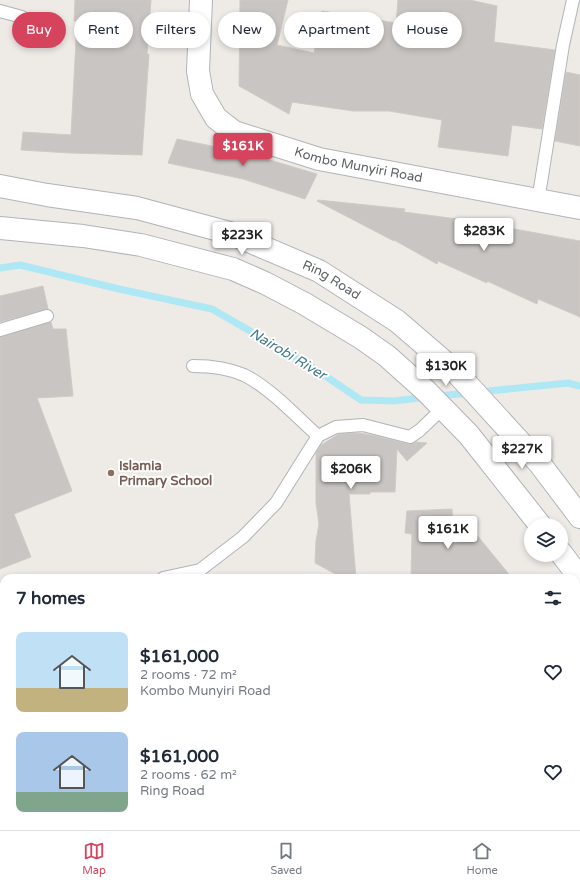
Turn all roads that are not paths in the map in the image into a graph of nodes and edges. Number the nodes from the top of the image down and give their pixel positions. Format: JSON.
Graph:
{"nodes":[{"id":1,"x":201,"y":0,"type":"edge"},
{"id":2,"x":573,"y":0,"type":"edge"},
{"id":3,"x":0,"y":11,"type":"edge"},
{"id":4,"x":12,"y":14,"type":"edge"},
{"id":5,"x":0,"y":186,"type":"edge"},
{"id":6,"x":538,"y":201,"type":"junction"},
{"id":7,"x":580,"y":208,"type":"edge"},
{"id":8,"x":0,"y":228,"type":"edge"},
{"id":9,"x":46,"y":316,"type":"dead end"},
{"id":10,"x":0,"y":330,"type":"edge"},
{"id":11,"x":193,"y":366,"type":"dead end"},
{"id":12,"x":443,"y":408,"type":"junction"},
{"id":13,"x":318,"y":436,"type":"junction"},
{"id":14,"x":580,"y":517,"type":"edge"},
{"id":15,"x":534,"y":518,"type":"edge"},
{"id":16,"x":568,"y":562,"type":"edge"},
{"id":17,"x":182,"y":574,"type":"edge"},
{"id":18,"x":577,"y":574,"type":"edge"}],
"edges":[{"from":1,"to":6,"type":"main road","name":"Kombo Munyiri Road"},
{"from":2,"to":6,"type":"lane"},
{"from":3,"to":4,"type":"lane"},
{"from":5,"to":14,"type":"main road","name":"Ring Road"},
{"from":6,"to":7,"type":"main road","name":"Kombo Munyiri Road"},
{"from":8,"to":12,"type":"main road"},
{"from":9,"to":10,"type":"lane"},
{"from":11,"to":13,"type":"lane"},
{"from":12,"to":13,"type":"lane"},
{"from":12,"to":15,"type":"main road"},
{"from":13,"to":17,"type":"lane"},
{"from":16,"to":18,"type":"main road"}]}
